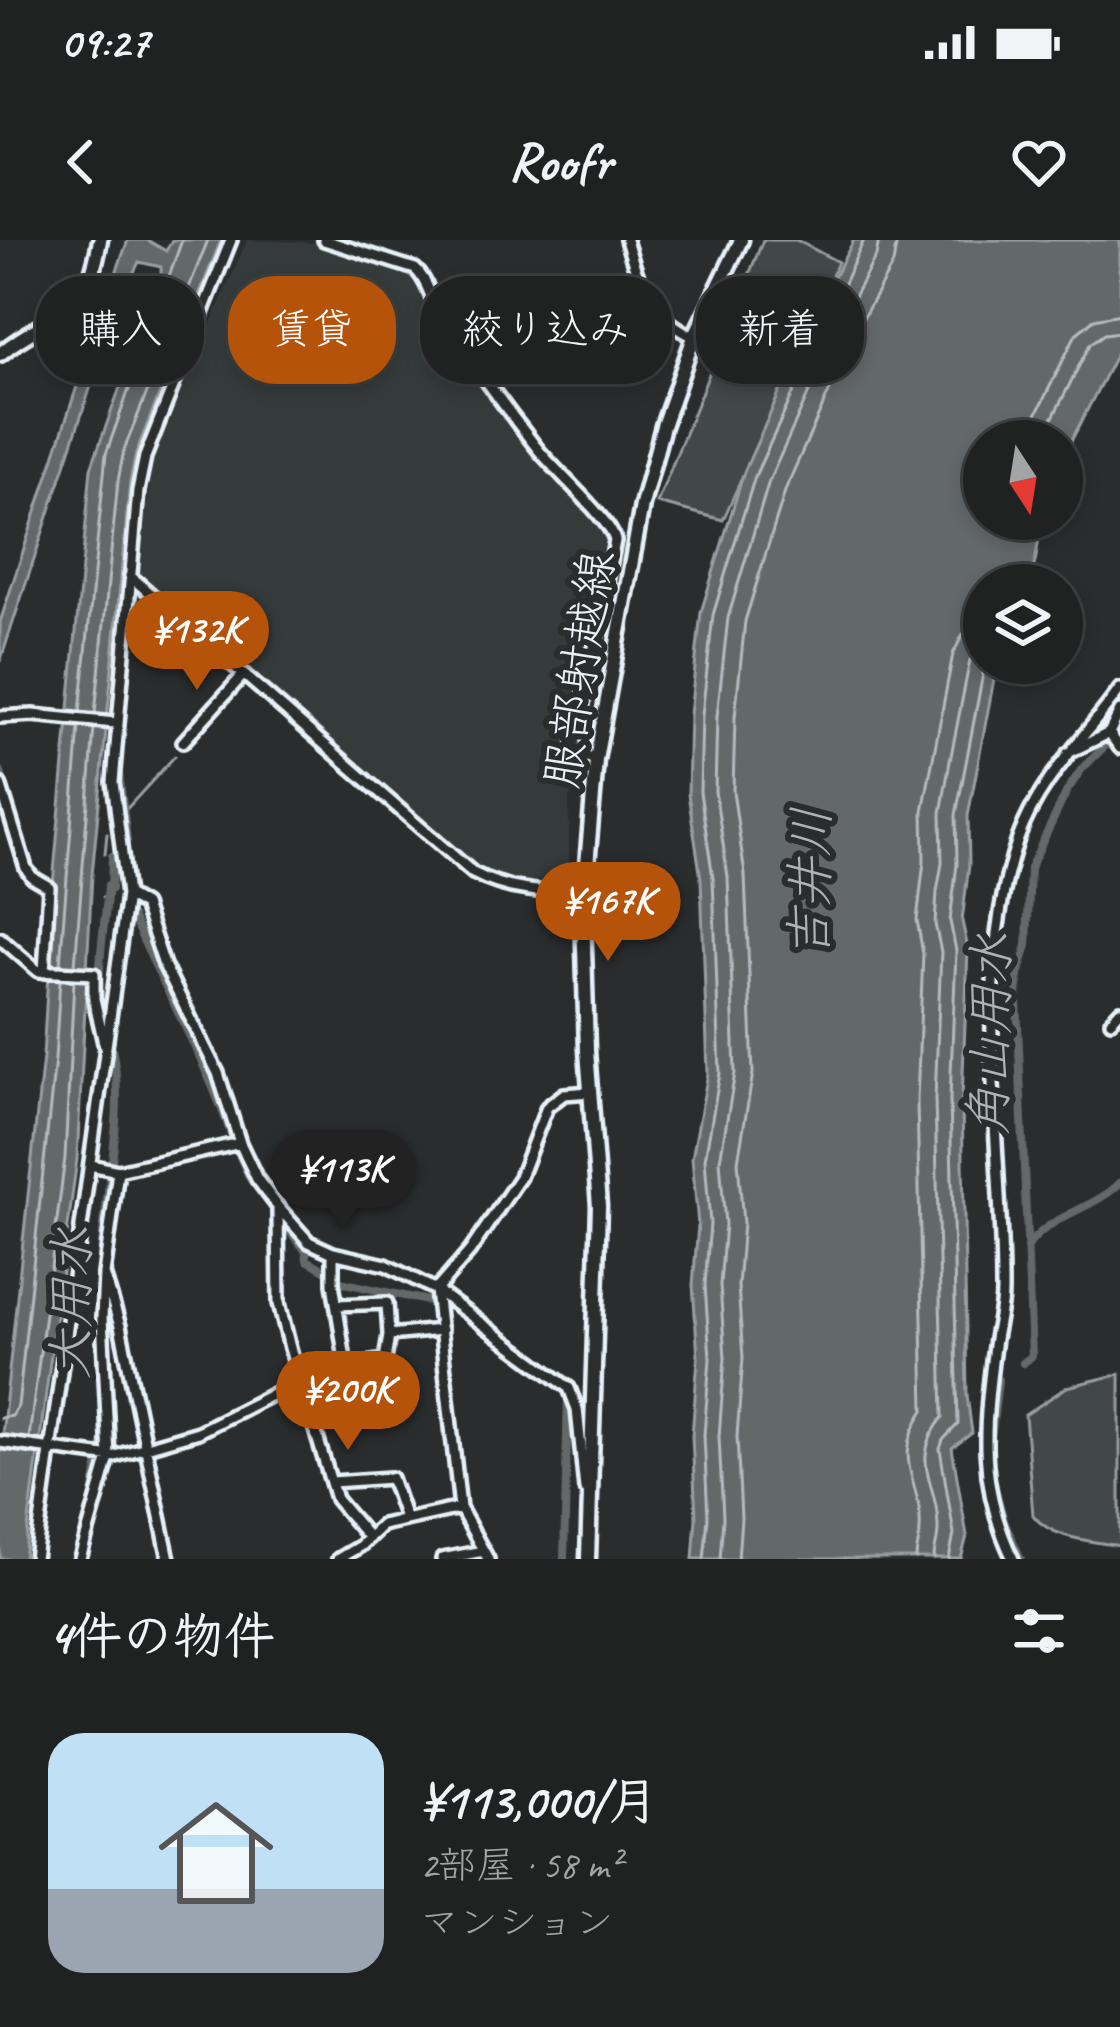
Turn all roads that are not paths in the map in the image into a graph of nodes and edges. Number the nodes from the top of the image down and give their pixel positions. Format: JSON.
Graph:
{"nodes":[{"id":1,"x":100,"y":240,"type":"edge"},
{"id":2,"x":231,"y":240,"type":"edge"},
{"id":3,"x":323,"y":240,"type":"edge"},
{"id":4,"x":626,"y":240,"type":"edge"},
{"id":5,"x":736,"y":244,"type":"edge"},
{"id":6,"x":694,"y":337,"type":"junction"},
{"id":7,"x":0,"y":354,"type":"edge"},
{"id":8,"x":130,"y":576,"type":"junction"},
{"id":9,"x":244,"y":674,"type":"junction"},
{"id":10,"x":1120,"y":689,"type":"edge"},
{"id":11,"x":1120,"y":711,"type":"edge"},
{"id":12,"x":0,"y":717,"type":"edge"},
{"id":13,"x":113,"y":723,"type":"junction"},
{"id":14,"x":1109,"y":733,"type":"junction"},
{"id":15,"x":183,"y":742,"type":"dead end"},
{"id":16,"x":1120,"y":748,"type":"edge"},
{"id":17,"x":1068,"y":753,"type":"junction"},
{"id":18,"x":596,"y":760,"type":"junction"},
{"id":19,"x":0,"y":784,"type":"edge"},
{"id":20,"x":584,"y":893,"type":"junction"},
{"id":21,"x":127,"y":896,"type":"junction"},
{"id":22,"x":0,"y":938,"type":"edge"},
{"id":23,"x":45,"y":972,"type":"junction"},
{"id":24,"x":1120,"y":1011,"type":"edge"},
{"id":25,"x":1111,"y":1022,"type":"dead end"},
{"id":26,"x":106,"y":1048,"type":"junction"},
{"id":27,"x":590,"y":1093,"type":"junction"},
{"id":28,"x":241,"y":1143,"type":"junction"},
{"id":29,"x":91,"y":1165,"type":"junction"},
{"id":30,"x":114,"y":1170,"type":"junction"},
{"id":31,"x":278,"y":1208,"type":"junction"},
{"id":32,"x":333,"y":1253,"type":"junction"},
{"id":33,"x":104,"y":1274,"type":"junction"},
{"id":34,"x":436,"y":1290,"type":"junction"},
{"id":35,"x":337,"y":1305,"type":"junction"},
{"id":36,"x":440,"y":1330,"type":"junction"},
{"id":37,"x":389,"y":1335,"type":"junction"},
{"id":38,"x":346,"y":1366,"type":"junction"},
{"id":39,"x":300,"y":1382,"type":"junction"},
{"id":40,"x":0,"y":1442,"type":"edge"},
{"id":41,"x":146,"y":1445,"type":"junction"},
{"id":42,"x":48,"y":1448,"type":"junction"},
{"id":43,"x":105,"y":1456,"type":"junction"},
{"id":44,"x":332,"y":1482,"type":"junction"},
{"id":45,"x":460,"y":1508,"type":"junction"},
{"id":46,"x":405,"y":1518,"type":"junction"},
{"id":47,"x":590,"y":1519,"type":"junction"},
{"id":48,"x":369,"y":1538,"type":"junction"},
{"id":49,"x":486,"y":1555,"type":"edge"},
{"id":50,"x":35,"y":1559,"type":"edge"},
{"id":51,"x":80,"y":1559,"type":"edge"},
{"id":52,"x":169,"y":1559,"type":"edge"},
{"id":53,"x":338,"y":1559,"type":"edge"},
{"id":54,"x":442,"y":1559,"type":"edge"},
{"id":55,"x":588,"y":1559,"type":"edge"},
{"id":56,"x":1013,"y":1559,"type":"edge"}],
"edges":[{"from":1,"to":7,"type":"main road"},
{"from":2,"to":8,"type":"street"},
{"from":3,"to":18,"type":"street"},
{"from":4,"to":6,"type":"street"},
{"from":5,"to":6,"type":"main road","name":"服部射越線"},
{"from":6,"to":18,"type":"main road","name":"服部射越線"},
{"from":8,"to":9,"type":"street"},
{"from":8,"to":13,"type":"street"},
{"from":9,"to":15,"type":"street"},
{"from":9,"to":20,"type":"street"},
{"from":10,"to":17,"type":"street"},
{"from":11,"to":14,"type":"street"},
{"from":12,"to":13,"type":"street"},
{"from":13,"to":21,"type":"street"},
{"from":14,"to":16,"type":"street"},
{"from":14,"to":17,"type":"street"},
{"from":17,"to":56,"type":"street"},
{"from":18,"to":20,"type":"main road","name":"服部射越線"},
{"from":19,"to":23,"type":"street"},
{"from":20,"to":27,"type":"main road","name":"服部射越線"},
{"from":21,"to":26,"type":"street"},
{"from":21,"to":28,"type":"street"},
{"from":22,"to":23,"type":"street"},
{"from":23,"to":26,"type":"street"},
{"from":24,"to":25,"type":"street"},
{"from":26,"to":29,"type":"street"},
{"from":27,"to":34,"type":"street"},
{"from":27,"to":47,"type":"main road","name":"服部射越線"},
{"from":28,"to":30,"type":"street"},
{"from":28,"to":31,"type":"street"},
{"from":29,"to":30,"type":"street"},
{"from":29,"to":42,"type":"street"},
{"from":30,"to":33,"type":"street"},
{"from":31,"to":32,"type":"street"},
{"from":31,"to":39,"type":"street"},
{"from":32,"to":34,"type":"street"},
{"from":32,"to":35,"type":"street"},
{"from":33,"to":41,"type":"street"},
{"from":33,"to":43,"type":"street"},
{"from":34,"to":36,"type":"street"},
{"from":34,"to":47,"type":"street"},
{"from":35,"to":37,"type":"street"},
{"from":35,"to":38,"type":"street"},
{"from":36,"to":37,"type":"street"},
{"from":36,"to":45,"type":"street"},
{"from":37,"to":38,"type":"street"},
{"from":38,"to":39,"type":"street"},
{"from":39,"to":41,"type":"street"},
{"from":39,"to":44,"type":"street"},
{"from":40,"to":42,"type":"street"},
{"from":41,"to":43,"type":"street"},
{"from":41,"to":52,"type":"street"},
{"from":42,"to":43,"type":"street"},
{"from":42,"to":50,"type":"street"},
{"from":43,"to":51,"type":"street"},
{"from":44,"to":46,"type":"street"},
{"from":44,"to":48,"type":"street"},
{"from":45,"to":46,"type":"street"},
{"from":45,"to":49,"type":"street"},
{"from":46,"to":48,"type":"street"},
{"from":47,"to":55,"type":"main road","name":"服部射越線"},
{"from":48,"to":53,"type":"street"},
{"from":49,"to":54,"type":"street"}]}
